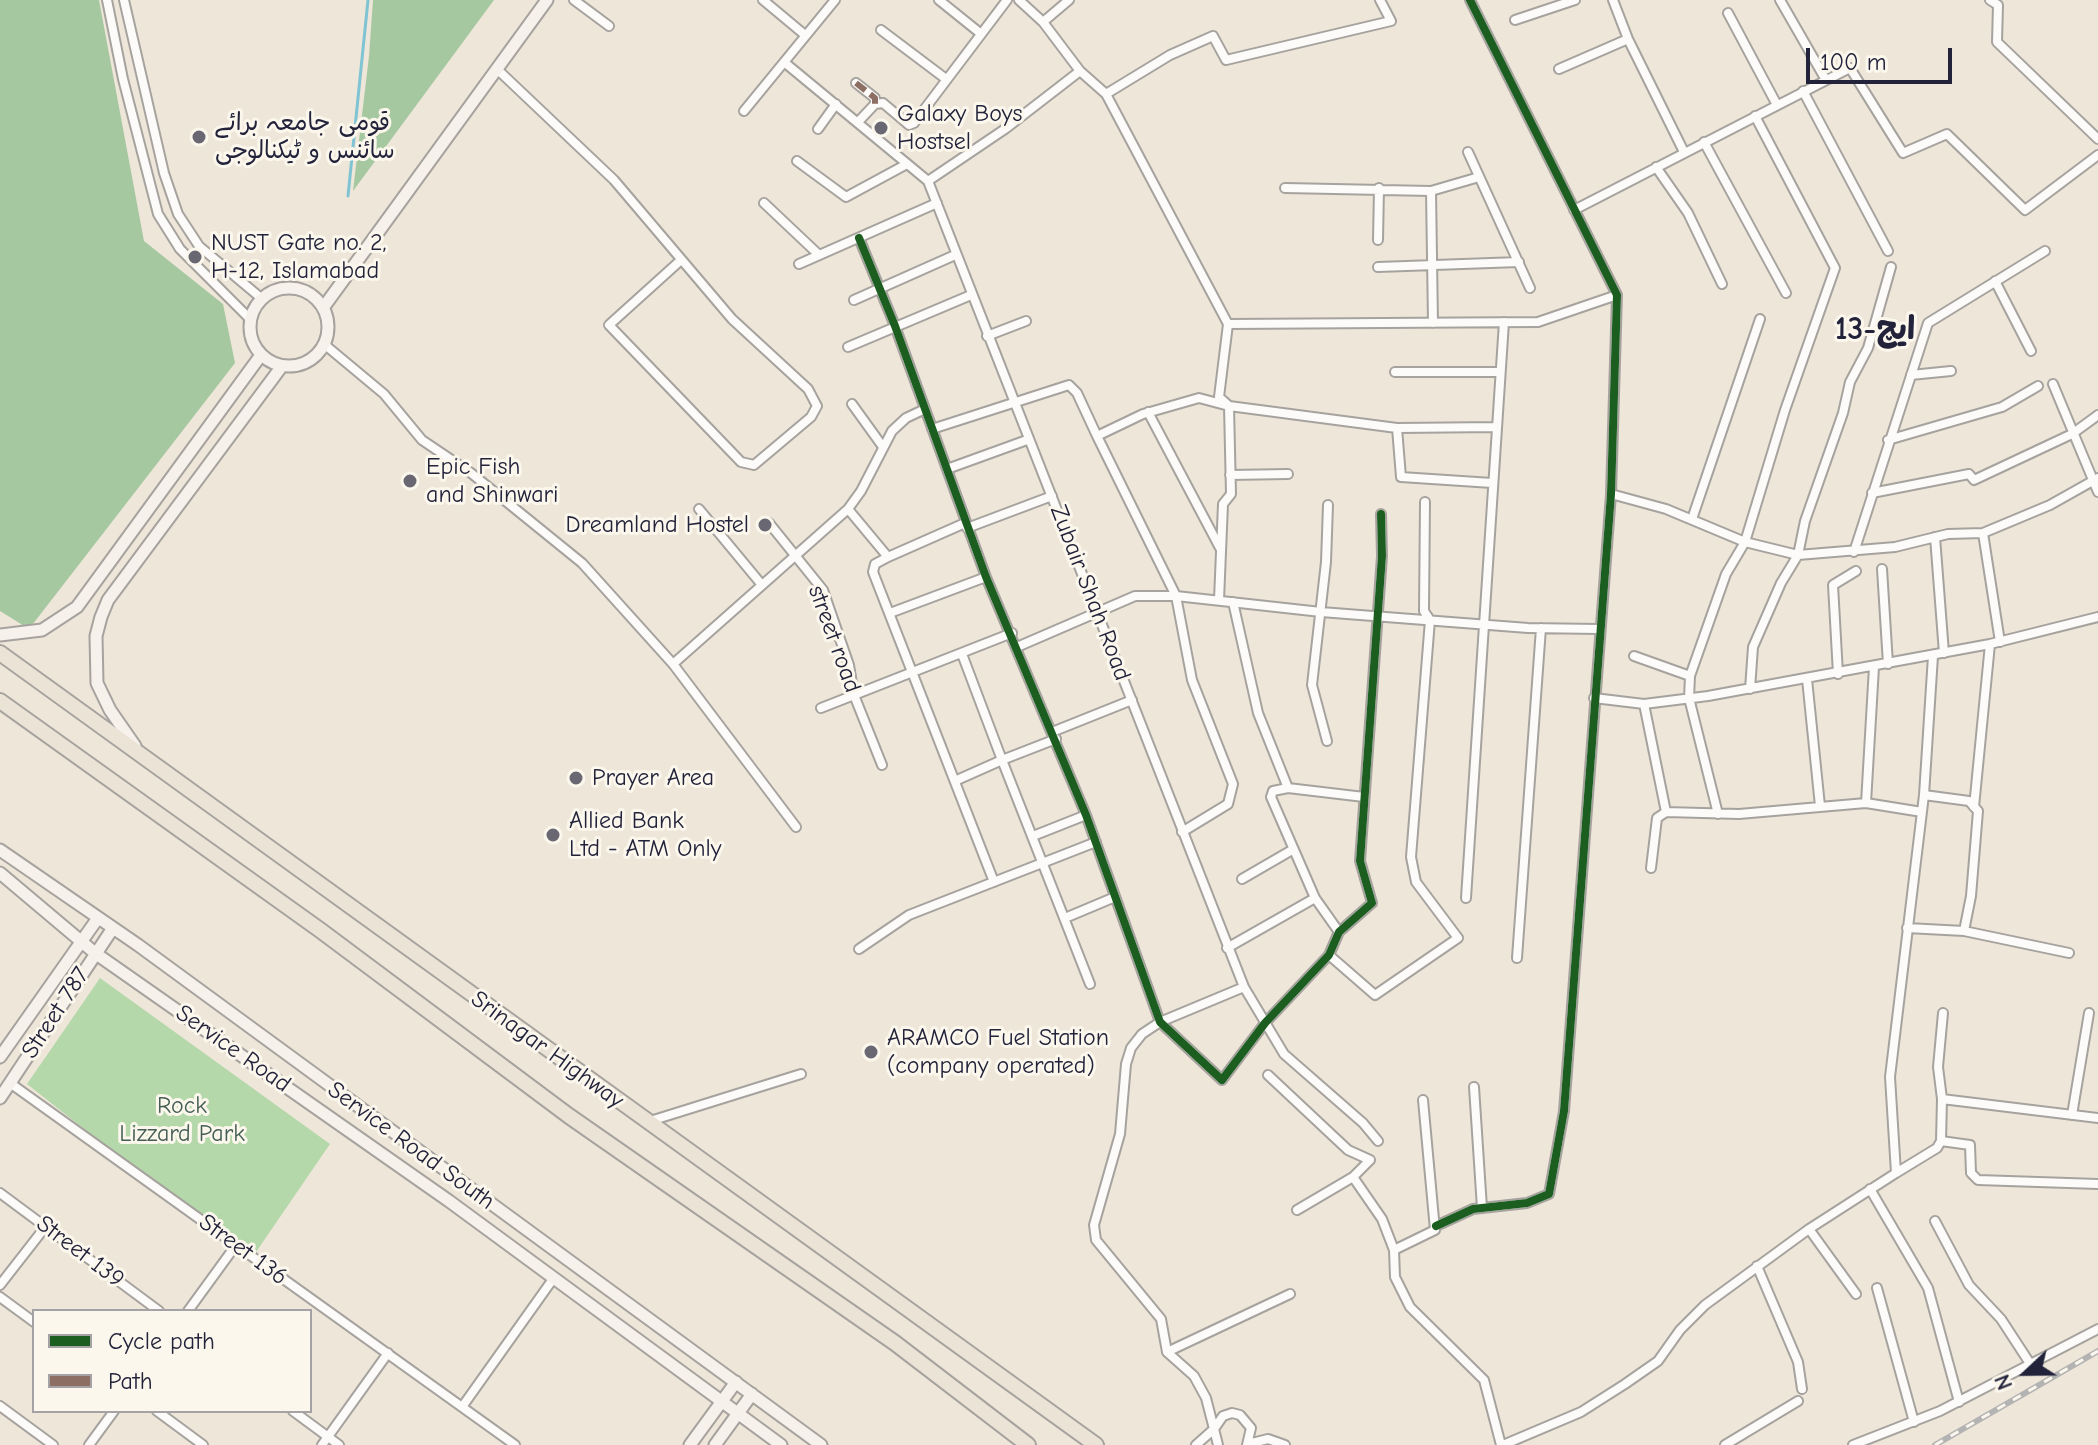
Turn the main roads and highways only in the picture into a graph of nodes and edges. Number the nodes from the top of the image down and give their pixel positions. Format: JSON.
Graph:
{"nodes":[{"id":1,"x":547,"y":0,"type":"edge"},
{"id":2,"x":323,"y":308,"type":"junction"},
{"id":3,"x":261,"y":355,"type":"junction"},
{"id":4,"x":282,"y":366,"type":"junction"},
{"id":5,"x":0,"y":635,"type":"edge"},
{"id":6,"x":0,"y":653,"type":"edge"},
{"id":7,"x":0,"y":701,"type":"edge"},
{"id":8,"x":142,"y":755,"type":"junction"},
{"id":9,"x":0,"y":850,"type":"edge"},
{"id":10,"x":0,"y":873,"type":"edge"},
{"id":11,"x":98,"y":918,"type":"junction"},
{"id":12,"x":113,"y":928,"type":"junction"},
{"id":13,"x":79,"y":941,"type":"junction"},
{"id":14,"x":95,"y":953,"type":"junction"},
{"id":15,"x":0,"y":1057,"type":"edge"},
{"id":16,"x":0,"y":1098,"type":"edge"},
{"id":17,"x":736,"y":1382,"type":"junction"},
{"id":18,"x":752,"y":1394,"type":"junction"},
{"id":19,"x":721,"y":1402,"type":"junction"},
{"id":20,"x":737,"y":1413,"type":"junction"},
{"id":21,"x":690,"y":1445,"type":"edge"},
{"id":22,"x":715,"y":1445,"type":"edge"},
{"id":23,"x":781,"y":1445,"type":"edge"},
{"id":24,"x":821,"y":1445,"type":"edge"},
{"id":25,"x":1028,"y":1445,"type":"edge"},
{"id":26,"x":1096,"y":1445,"type":"edge"}],
"edges":[{"from":1,"to":2,"type":"main road"},
{"from":2,"to":3,"type":"main road"},
{"from":2,"to":4,"type":"main road"},
{"from":3,"to":4,"type":"main road"},
{"from":3,"to":5,"type":"main road"},
{"from":4,"to":8,"type":"main road"},
{"from":6,"to":8,"type":"highway","name":"Srinagar Highway"},
{"from":7,"to":25,"type":"highway","name":"Srinagar Highway"},
{"from":8,"to":26,"type":"highway","name":"Srinagar Highway"},
{"from":9,"to":11,"type":"main road","name":"Service Road South"},
{"from":10,"to":13,"type":"main road","name":"Service Road"},
{"from":11,"to":12,"type":"main road","name":"Service Road South"},
{"from":11,"to":13,"type":"main road","name":"Street 787"},
{"from":12,"to":14,"type":"main road","name":"Street 787"},
{"from":12,"to":17,"type":"main road","name":"Service Road South"},
{"from":13,"to":14,"type":"main road","name":"Service Road"},
{"from":13,"to":15,"type":"main road","name":"Street 787"},
{"from":14,"to":16,"type":"main road","name":"Street 787"},
{"from":14,"to":19,"type":"main road","name":"Service Road"},
{"from":17,"to":18,"type":"main road","name":"Service Road South"},
{"from":17,"to":19,"type":"main road"},
{"from":18,"to":20,"type":"main road"},
{"from":18,"to":24,"type":"main road","name":"Service Road South"},
{"from":19,"to":20,"type":"main road","name":"Service Road"},
{"from":19,"to":21,"type":"main road"},
{"from":20,"to":22,"type":"main road"},
{"from":20,"to":23,"type":"main road","name":"Service Road"}]}
